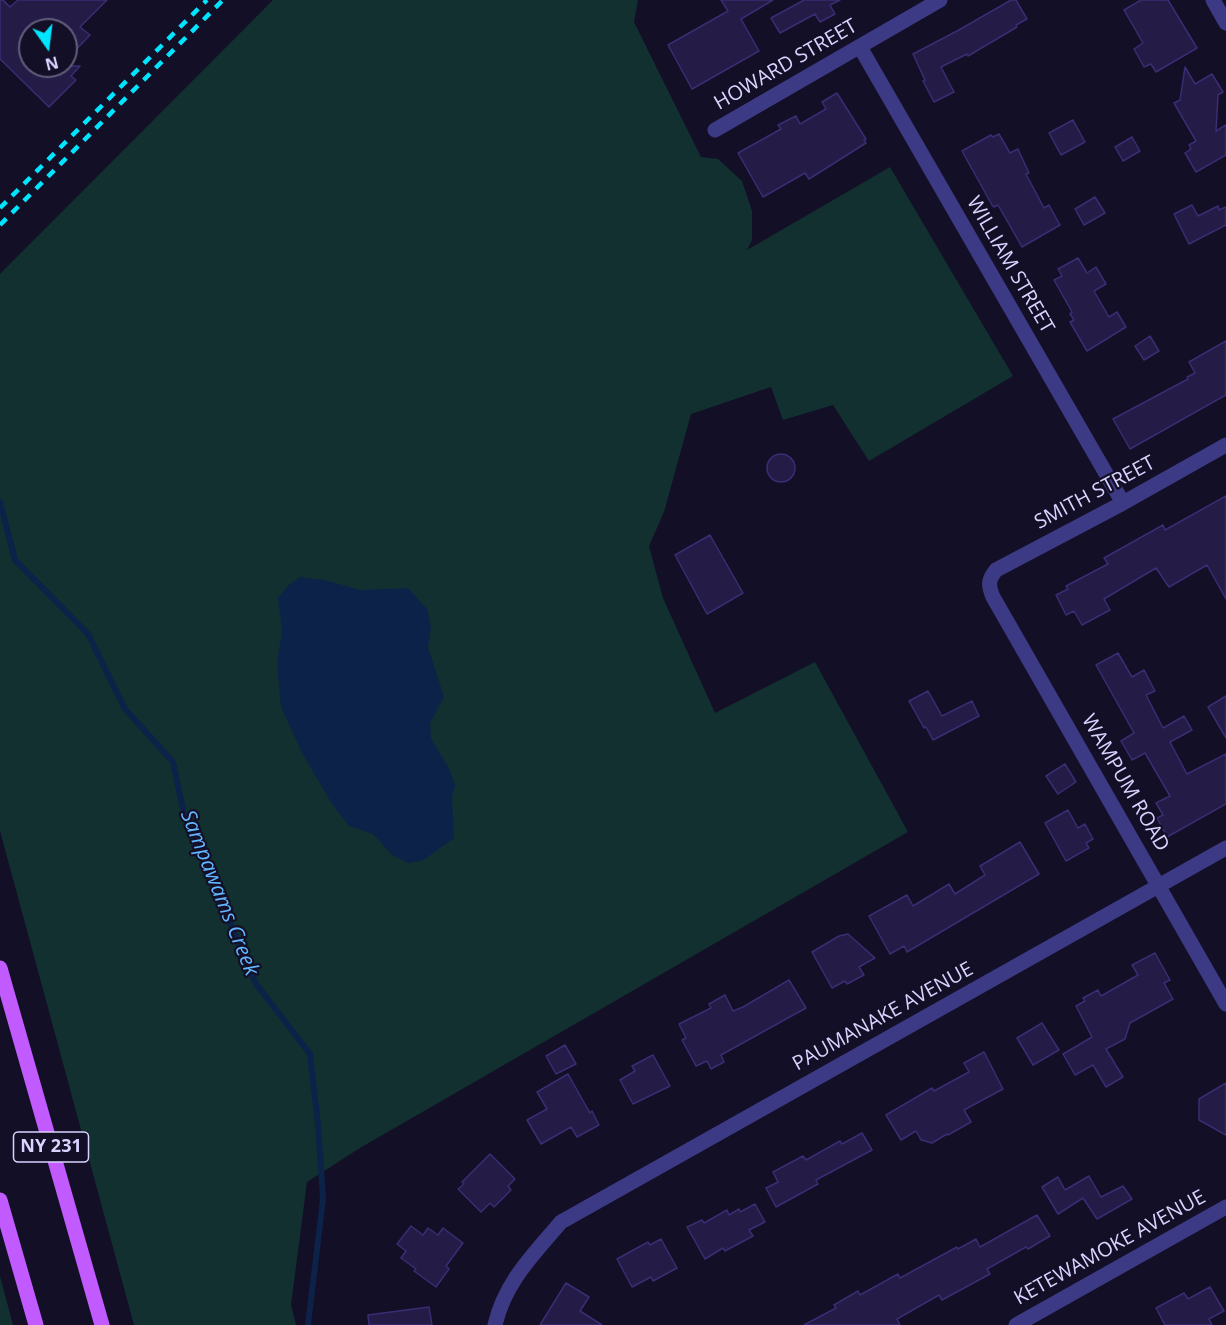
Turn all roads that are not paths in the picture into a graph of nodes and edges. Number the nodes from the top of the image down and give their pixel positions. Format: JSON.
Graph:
{"nodes":[{"id":1,"x":940,"y":0,"type":"edge"},
{"id":2,"x":1213,"y":0,"type":"edge"},
{"id":3,"x":1226,"y":23,"type":"edge"},
{"id":4,"x":860,"y":47,"type":"junction"},
{"id":5,"x":715,"y":130,"type":"dead end"},
{"id":6,"x":1226,"y":445,"type":"edge"},
{"id":7,"x":1123,"y":503,"type":"junction"},
{"id":8,"x":989,"y":582,"type":"joint"},
{"id":9,"x":1226,"y":848,"type":"edge"},
{"id":10,"x":1160,"y":885,"type":"junction"},
{"id":11,"x":0,"y":968,"type":"edge"},
{"id":12,"x":1226,"y":1004,"type":"edge"},
{"id":13,"x":0,"y":1200,"type":"edge"},
{"id":14,"x":1226,"y":1207,"type":"edge"},
{"id":15,"x":36,"y":1325,"type":"edge"},
{"id":16,"x":102,"y":1325,"type":"edge"},
{"id":17,"x":495,"y":1325,"type":"edge"},
{"id":18,"x":1016,"y":1325,"type":"edge"}],
"edges":[{"from":1,"to":4,"type":"street","name":"HOWARD STREET"},
{"from":2,"to":3,"type":"street"},
{"from":4,"to":5,"type":"street","name":"HOWARD STREET"},
{"from":4,"to":7,"type":"street","name":"WILLIAM STREET"},
{"from":6,"to":7,"type":"street","name":"SMITH STREET"},
{"from":7,"to":8,"type":"street","name":"SMITH STREET"},
{"from":8,"to":10,"type":"street","name":"WAMPUM ROAD"},
{"from":9,"to":10,"type":"street","name":"PAUMANAKE AVENUE"},
{"from":10,"to":12,"type":"street","name":"WAMPUM ROAD"},
{"from":10,"to":17,"type":"street","name":"PAUMANAKE AVENUE"},
{"from":11,"to":16,"type":"main road","number":"NY 231"},
{"from":13,"to":15,"type":"main road"},
{"from":14,"to":18,"type":"street","name":"KETEWAMOKE AVENUE"}]}
